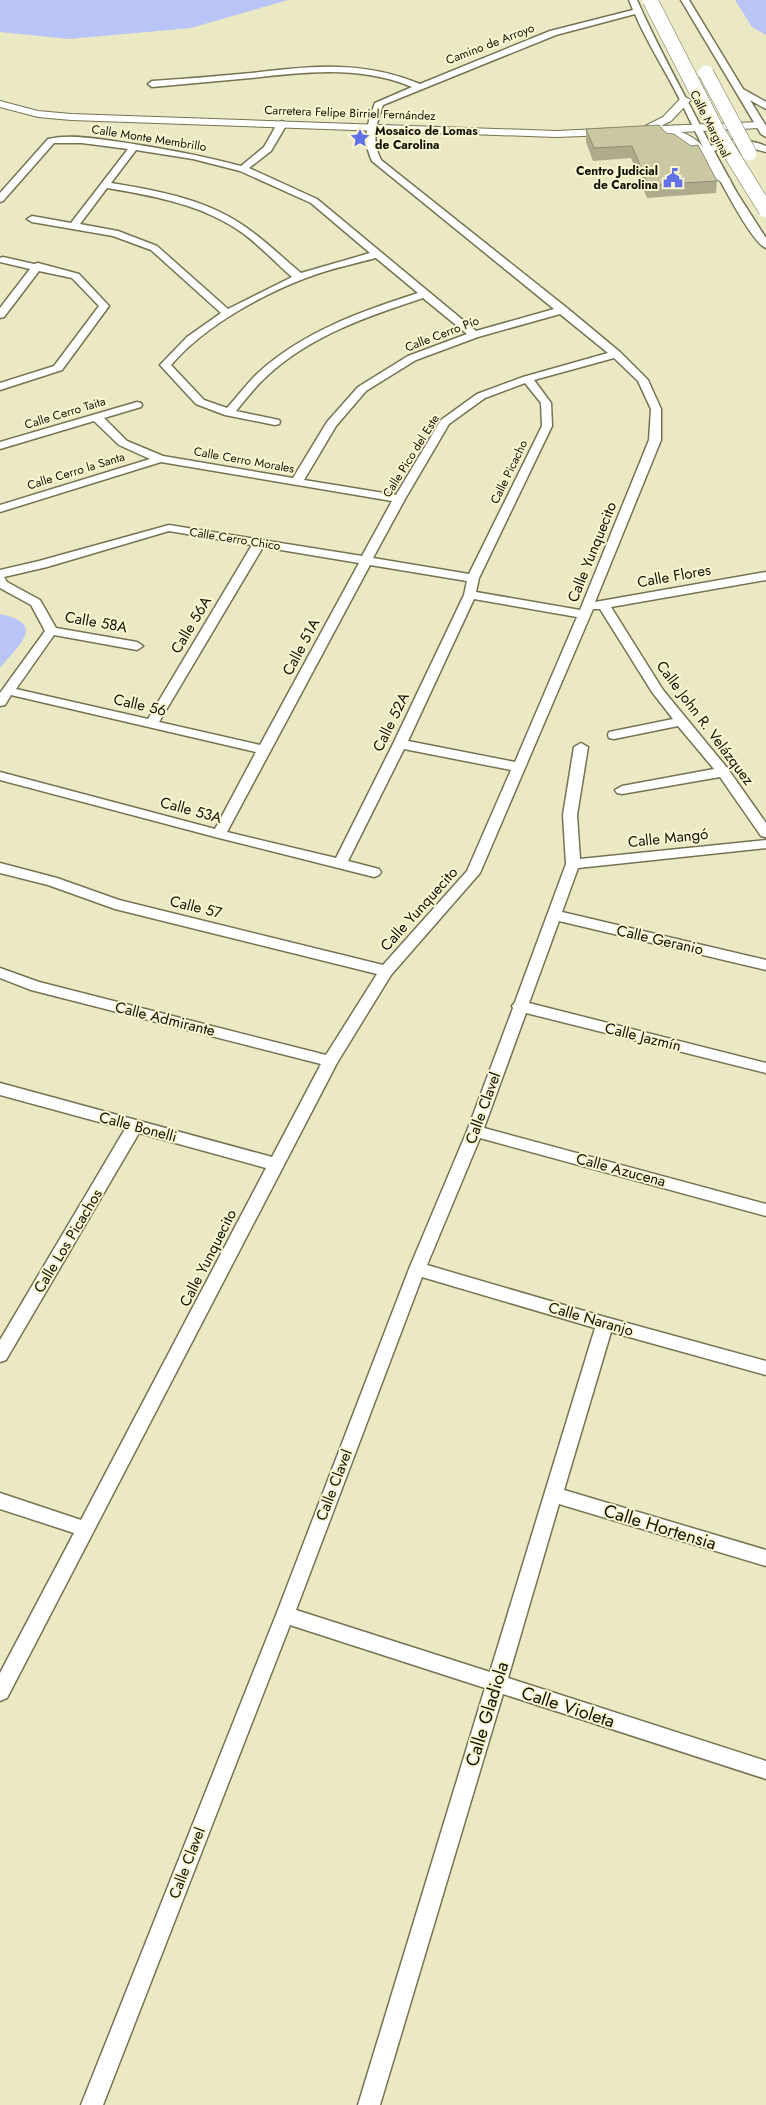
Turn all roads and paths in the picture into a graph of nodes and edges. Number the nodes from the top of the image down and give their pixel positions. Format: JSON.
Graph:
{"nodes":[{"id":1,"x":632,"y":0,"type":"edge"},
{"id":2,"x":650,"y":0,"type":"edge"},
{"id":3,"x":685,"y":0,"type":"edge"},
{"id":4,"x":637,"y":11,"type":"junction"},
{"id":5,"x":700,"y":61,"type":"dead end"},
{"id":6,"x":669,"y":73,"type":"junction"},
{"id":7,"x":152,"y":84,"type":"dead end"},
{"id":8,"x":418,"y":86,"type":"junction"},
{"id":9,"x":733,"y":94,"type":"junction"},
{"id":10,"x":685,"y":100,"type":"junction"},
{"id":11,"x":0,"y":104,"type":"edge"},
{"id":12,"x":766,"y":106,"type":"edge"},
{"id":13,"x":282,"y":124,"type":"junction"},
{"id":14,"x":370,"y":127,"type":"junction"},
{"id":15,"x":697,"y":128,"type":"junction"},
{"id":16,"x":764,"y":128,"type":"edge"},
{"id":17,"x":644,"y":130,"type":"junction"},
{"id":18,"x":134,"y":147,"type":"junction"},
{"id":19,"x":766,"y":149,"type":"edge"},
{"id":20,"x":711,"y":155,"type":"junction"},
{"id":21,"x":243,"y":169,"type":"junction"},
{"id":22,"x":758,"y":169,"type":"dead end"},
{"id":23,"x":725,"y":180,"type":"junction"},
{"id":24,"x":106,"y":184,"type":"junction"},
{"id":25,"x":0,"y":199,"type":"edge"},
{"id":26,"x":766,"y":210,"type":"edge"},
{"id":27,"x":32,"y":219,"type":"dead end"},
{"id":28,"x":74,"y":225,"type":"junction"},
{"id":29,"x":766,"y":245,"type":"edge"},
{"id":30,"x":379,"y":254,"type":"junction"},
{"id":31,"x":3,"y":260,"type":"dead end"},
{"id":32,"x":38,"y":266,"type":"junction"},
{"id":33,"x":300,"y":278,"type":"junction"},
{"id":34,"x":425,"y":294,"type":"junction"},
{"id":35,"x":563,"y":310,"type":"junction"},
{"id":36,"x":228,"y":314,"type":"junction"},
{"id":37,"x":0,"y":315,"type":"edge"},
{"id":38,"x":474,"y":335,"type":"junction"},
{"id":39,"x":616,"y":354,"type":"junction"},
{"id":40,"x":528,"y":379,"type":"junction"},
{"id":41,"x":2,"y":383,"type":"edge"},
{"id":42,"x":137,"y":405,"type":"dead end"},
{"id":43,"x":228,"y":414,"type":"junction"},
{"id":44,"x":97,"y":418,"type":"junction"},
{"id":45,"x":275,"y":422,"type":"dead end"},
{"id":46,"x":0,"y":446,"type":"edge"},
{"id":47,"x":160,"y":459,"type":"junction"},
{"id":48,"x":296,"y":483,"type":"junction"},
{"id":49,"x":399,"y":499,"type":"junction"},
{"id":50,"x":0,"y":509,"type":"edge"},
{"id":51,"x":259,"y":543,"type":"junction"},
{"id":52,"x":366,"y":560,"type":"junction"},
{"id":53,"x":0,"y":574,"type":"edge"},
{"id":54,"x":766,"y":576,"type":"edge"},
{"id":55,"x":473,"y":578,"type":"junction"},
{"id":56,"x":0,"y":579,"type":"edge"},
{"id":57,"x":470,"y":595,"type":"junction"},
{"id":58,"x":604,"y":605,"type":"junction"},
{"id":59,"x":585,"y":610,"type":"junction"},
{"id":60,"x":51,"y":631,"type":"junction"},
{"id":61,"x":136,"y":646,"type":"dead end"},
{"id":62,"x":9,"y":691,"type":"junction"},
{"id":63,"x":0,"y":702,"type":"edge"},
{"id":64,"x":680,"y":721,"type":"junction"},
{"id":65,"x":151,"y":724,"type":"junction"},
{"id":66,"x":614,"y":735,"type":"dead end"},
{"id":67,"x":400,"y":744,"type":"junction"},
{"id":68,"x":581,"y":747,"type":"dead end"},
{"id":69,"x":265,"y":750,"type":"junction"},
{"id":70,"x":520,"y":767,"type":"junction"},
{"id":71,"x":723,"y":772,"type":"junction"},
{"id":72,"x":0,"y":776,"type":"edge"},
{"id":73,"x":622,"y":790,"type":"dead end"},
{"id":74,"x":766,"y":833,"type":"edge"},
{"id":75,"x":219,"y":834,"type":"junction"},
{"id":76,"x":766,"y":844,"type":"edge"},
{"id":77,"x":340,"y":863,"type":"junction"},
{"id":78,"x":573,"y":864,"type":"junction"},
{"id":79,"x":0,"y":868,"type":"edge"},
{"id":80,"x":374,"y":872,"type":"dead end"},
{"id":81,"x":554,"y":915,"type":"junction"},
{"id":82,"x":766,"y":965,"type":"edge"},
{"id":83,"x":386,"y":971,"type":"junction"},
{"id":84,"x":0,"y":973,"type":"edge"},
{"id":85,"x":519,"y":1006,"type":"junction"},
{"id":86,"x":330,"y":1061,"type":"junction"},
{"id":87,"x":766,"y":1068,"type":"edge"},
{"id":88,"x":1,"y":1090,"type":"edge"},
{"id":89,"x":135,"y":1126,"type":"junction"},
{"id":90,"x":476,"y":1131,"type":"junction"},
{"id":91,"x":275,"y":1164,"type":"junction"},
{"id":92,"x":766,"y":1210,"type":"edge"},
{"id":93,"x":417,"y":1269,"type":"junction"},
{"id":94,"x":605,"y":1324,"type":"junction"},
{"id":95,"x":0,"y":1355,"type":"edge"},
{"id":96,"x":766,"y":1368,"type":"edge"},
{"id":97,"x":554,"y":1495,"type":"junction"},
{"id":98,"x":0,"y":1501,"type":"edge"},
{"id":99,"x":86,"y":1529,"type":"junction"},
{"id":100,"x":766,"y":1558,"type":"edge"},
{"id":101,"x":284,"y":1615,"type":"junction"},
{"id":102,"x":5,"y":1672,"type":"edge"},
{"id":103,"x":496,"y":1684,"type":"junction"},
{"id":104,"x":0,"y":1692,"type":"edge"},
{"id":105,"x":766,"y":1770,"type":"edge"},
{"id":106,"x":92,"y":2105,"type":"edge"},
{"id":107,"x":369,"y":2105,"type":"edge"}],
"edges":[{"from":1,"to":4,"type":"street","name":"Calle Marginal"},
{"from":2,"to":26,"type":"main road","bridge":true},
{"from":3,"to":9,"type":"street"},
{"from":4,"to":6,"type":"street","name":"Calle Marginal"},
{"from":4,"to":8,"type":"street","name":"Camino de Arroyo"},
{"from":5,"to":22,"type":"main road","bridge":true},
{"from":6,"to":9,"type":"street"},
{"from":6,"to":10,"type":"street","name":"Calle Marginal"},
{"from":7,"to":8,"type":"street"},
{"from":8,"to":14,"type":"street","name":"Camino de Arroyo"},
{"from":9,"to":12,"type":"street"},
{"from":9,"to":16,"type":"street"},
{"from":10,"to":15,"type":"street","name":"Calle Marginal"},
{"from":10,"to":17,"type":"street"},
{"from":11,"to":13,"type":"street","name":"Carretera Felipe Birriel Fernández"},
{"from":13,"to":14,"type":"street","name":"Carretera Felipe Birriel Fernández"},
{"from":13,"to":21,"type":"street"},
{"from":14,"to":17,"type":"street","name":"Carretera Felipe Birriel Fernández"},
{"from":14,"to":35,"type":"street","name":"Calle Yunquecito"},
{"from":15,"to":16,"type":"street","name":"Carretera Felipe Birriel Fernández"},
{"from":15,"to":17,"type":"street","name":"Carretera Felipe Birriel Fernández"},
{"from":15,"to":20,"type":"street","name":"Calle Marginal"},
{"from":17,"to":23,"type":"street"},
{"from":18,"to":21,"type":"street","name":"Calle Monte Membrillo"},
{"from":18,"to":24,"type":"street"},
{"from":18,"to":25,"type":"street","name":"Calle Monte Membrillo"},
{"from":19,"to":20,"type":"street"},
{"from":20,"to":23,"type":"street","name":"Calle Marginal"},
{"from":21,"to":30,"type":"street","name":"Calle Monte Membrillo"},
{"from":23,"to":29,"type":"street","name":"Calle Marginal"},
{"from":24,"to":28,"type":"street"},
{"from":24,"to":33,"type":"street"},
{"from":27,"to":28,"type":"street"},
{"from":28,"to":36,"type":"street"},
{"from":30,"to":33,"type":"street"},
{"from":30,"to":34,"type":"street","name":"Calle Monte Membrillo"},
{"from":31,"to":32,"type":"street"},
{"from":32,"to":37,"type":"street"},
{"from":32,"to":41,"type":"street"},
{"from":33,"to":36,"type":"street"},
{"from":34,"to":38,"type":"street","name":"Calle Monte Membrillo"},
{"from":34,"to":43,"type":"street"},
{"from":35,"to":38,"type":"street","name":"Calle Cerro Pío"},
{"from":35,"to":39,"type":"street","name":"Calle Yunquecito"},
{"from":36,"to":43,"type":"street"},
{"from":38,"to":48,"type":"street","name":"Calle Cerro Pío"},
{"from":39,"to":40,"type":"street","name":"Calle Pico del Este"},
{"from":39,"to":59,"type":"street","name":"Calle Yunquecito"},
{"from":40,"to":49,"type":"street","name":"Calle Pico del Este"},
{"from":40,"to":55,"type":"street","name":"Calle Picacho"},
{"from":42,"to":44,"type":"street","name":"Calle Cerro Taita"},
{"from":43,"to":45,"type":"street"},
{"from":44,"to":46,"type":"street","name":"Calle Cerro Taita"},
{"from":44,"to":47,"type":"street","name":"Calle Cerro Morales"},
{"from":47,"to":48,"type":"street","name":"Calle Cerro Morales"},
{"from":47,"to":50,"type":"street","name":"Calle Cerro la Santa"},
{"from":48,"to":49,"type":"street","name":"Calle Cerro Morales"},
{"from":49,"to":52,"type":"street","name":"Calle Pico del Este"},
{"from":51,"to":52,"type":"street","name":"Calle Cerro Chico"},
{"from":51,"to":53,"type":"street","name":"Calle Cerro Chico"},
{"from":51,"to":65,"type":"street","name":"Calle 56A"},
{"from":52,"to":55,"type":"street","name":"Calle Cerro Chico"},
{"from":52,"to":69,"type":"street","name":"Calle 51A"},
{"from":54,"to":58,"type":"street","name":"Calle Flores"},
{"from":55,"to":57,"type":"street","name":"Calle Picacho"},
{"from":56,"to":60,"type":"street"},
{"from":57,"to":59,"type":"street","name":"Calle Flores"},
{"from":57,"to":67,"type":"street","name":"Calle 52A"},
{"from":58,"to":59,"type":"street","name":"Calle Flores"},
{"from":58,"to":64,"type":"street","name":"Calle John R. Velázquez"},
{"from":59,"to":70,"type":"street","name":"Calle Yunquecito"},
{"from":60,"to":61,"type":"street","name":"Calle 58A"},
{"from":60,"to":62,"type":"street"},
{"from":62,"to":63,"type":"street"},
{"from":62,"to":65,"type":"street","name":"Calle 56"},
{"from":64,"to":66,"type":"street"},
{"from":64,"to":71,"type":"street","name":"Calle John R. Velázquez"},
{"from":65,"to":69,"type":"street","name":"Calle 56"},
{"from":67,"to":70,"type":"street"},
{"from":67,"to":77,"type":"street","name":"Calle 52A"},
{"from":68,"to":78,"type":"street"},
{"from":69,"to":75,"type":"street","name":"Calle 51A"},
{"from":70,"to":83,"type":"street","name":"Calle Yunquecito"},
{"from":71,"to":73,"type":"street"},
{"from":71,"to":74,"type":"street","name":"Calle John R. Velázquez"},
{"from":72,"to":75,"type":"street","name":"Calle 53A"},
{"from":75,"to":77,"type":"street","name":"Calle 53A"},
{"from":76,"to":78,"type":"street","name":"Calle Mangó"},
{"from":77,"to":80,"type":"street","name":"Calle 53A"},
{"from":78,"to":81,"type":"street","name":"Calle Clavel"},
{"from":79,"to":83,"type":"street","name":"Calle 57"},
{"from":81,"to":82,"type":"street","name":"Calle Geranio"},
{"from":81,"to":85,"type":"street","name":"Calle Clavel"},
{"from":83,"to":86,"type":"street","name":"Calle Yunquecito"},
{"from":84,"to":86,"type":"street","name":"Calle Admirante"},
{"from":85,"to":87,"type":"street","name":"Calle Jazmín"},
{"from":85,"to":90,"type":"street","name":"Calle Clavel"},
{"from":86,"to":91,"type":"street","name":"Calle Yunquecito"},
{"from":88,"to":89,"type":"street","name":"Calle Bonelli"},
{"from":89,"to":91,"type":"street","name":"Calle Bonelli"},
{"from":89,"to":95,"type":"street","name":"Calle Los Picachos"},
{"from":90,"to":92,"type":"street","name":"Calle Azucena"},
{"from":90,"to":93,"type":"street","name":"Calle Clavel"},
{"from":91,"to":99,"type":"street","name":"Calle Yunquecito"},
{"from":93,"to":94,"type":"street","name":"Calle Naranjo"},
{"from":93,"to":101,"type":"street","name":"Calle Clavel"},
{"from":94,"to":96,"type":"street","name":"Calle Naranjo"},
{"from":94,"to":97,"type":"street","name":"Calle Gladiola"},
{"from":97,"to":100,"type":"street","name":"Calle Hortensia"},
{"from":97,"to":103,"type":"street","name":"Calle Gladiola"},
{"from":98,"to":99,"type":"street"},
{"from":99,"to":102,"type":"street","name":"Calle Yunquecito"},
{"from":101,"to":103,"type":"street","name":"Calle Violeta"},
{"from":101,"to":106,"type":"street","name":"Calle Clavel"},
{"from":102,"to":104,"type":"street","name":"Calle Yunquecito"},
{"from":103,"to":105,"type":"street","name":"Calle Violeta"},
{"from":103,"to":107,"type":"street","name":"Calle Gladiola"}]}
